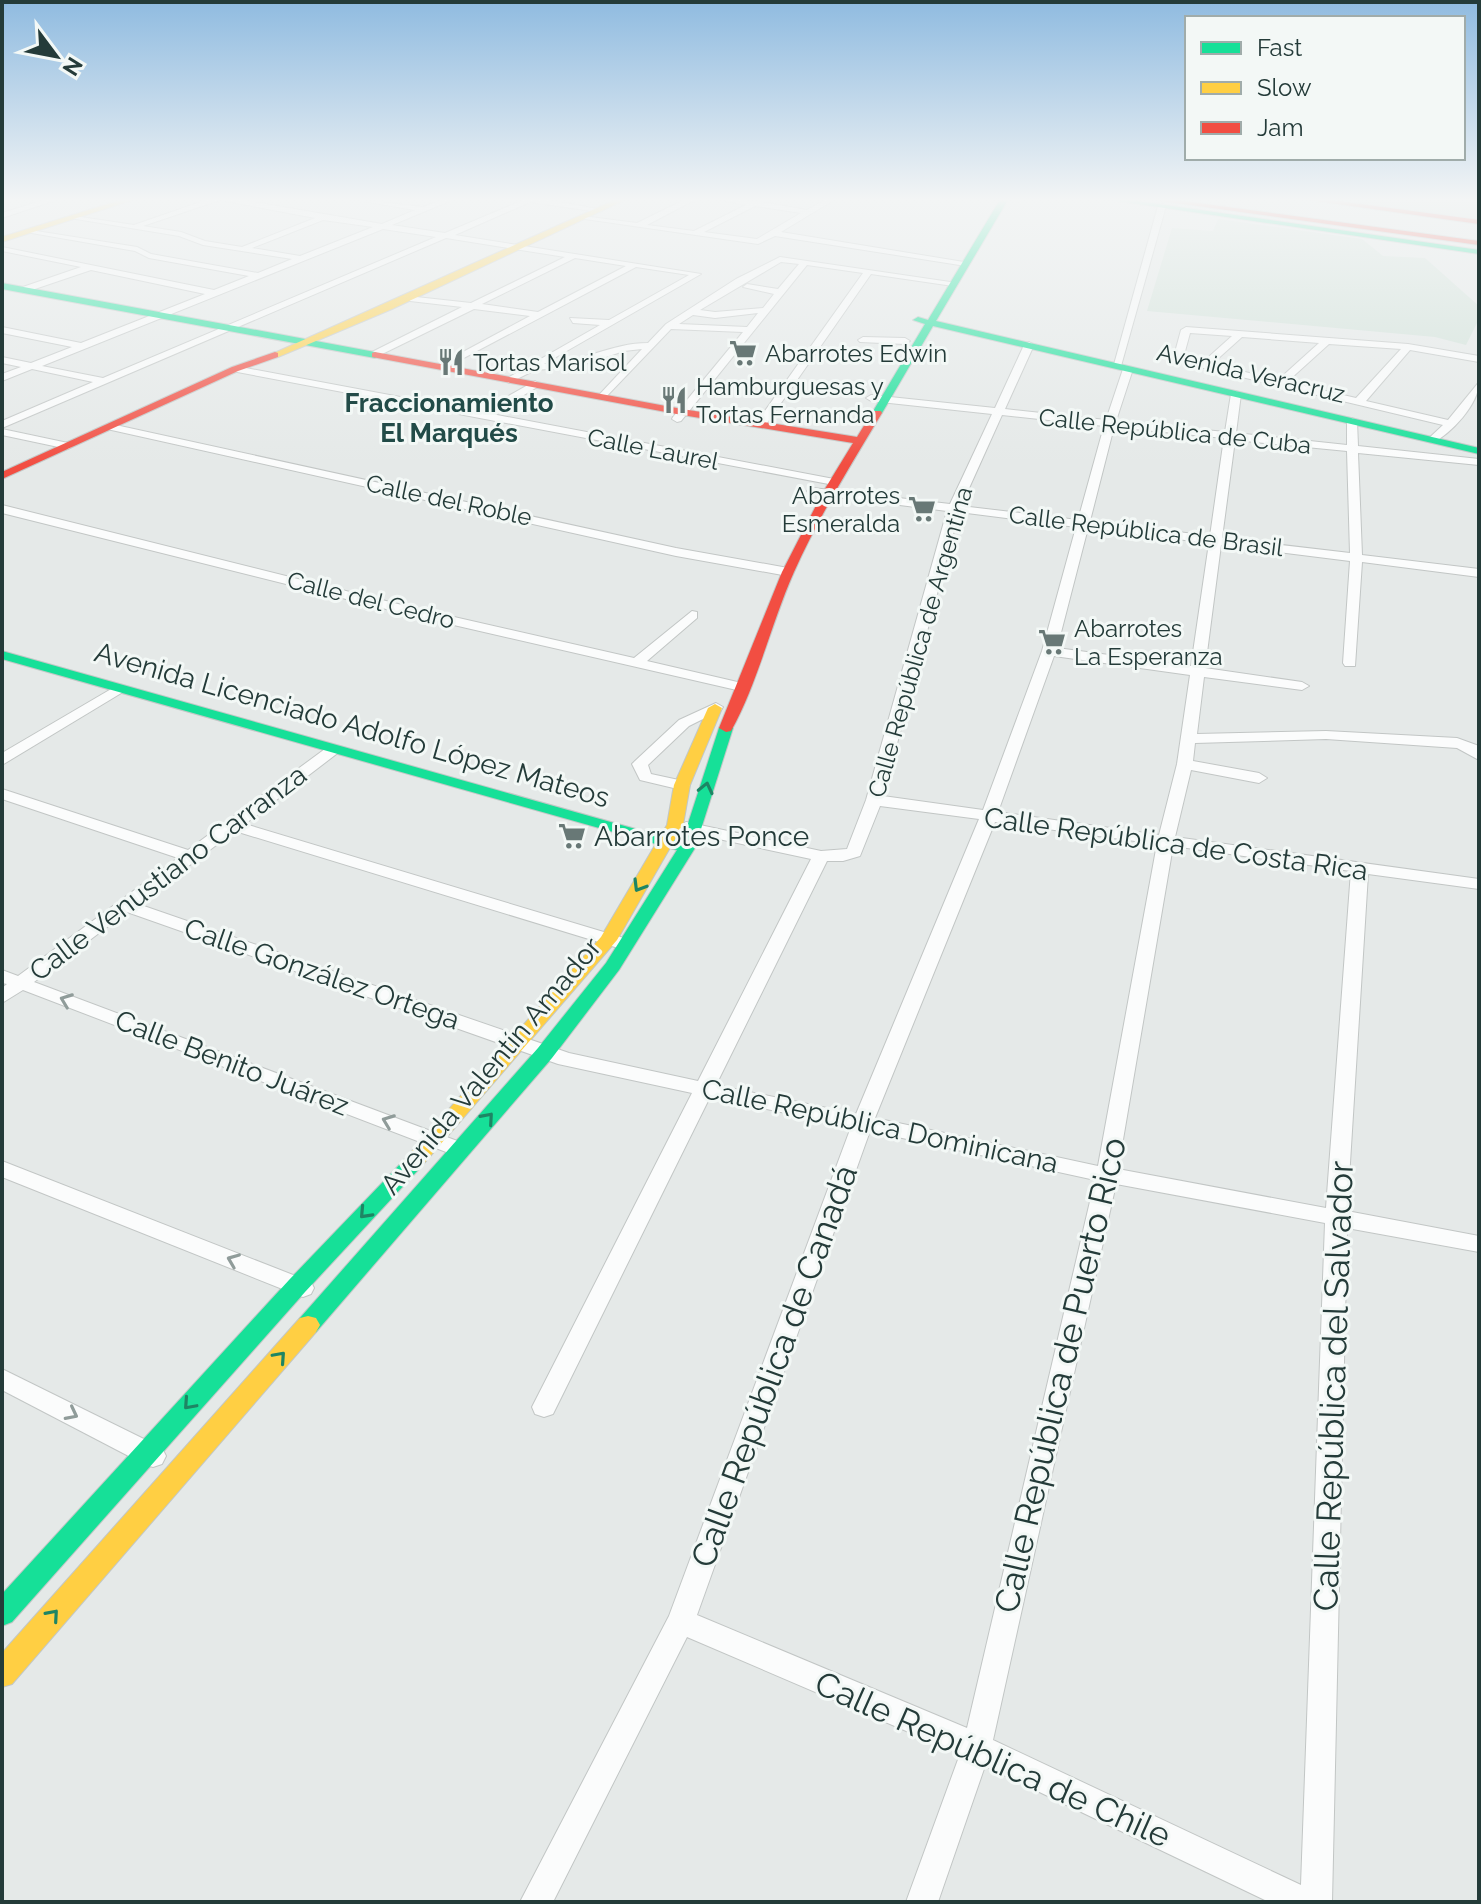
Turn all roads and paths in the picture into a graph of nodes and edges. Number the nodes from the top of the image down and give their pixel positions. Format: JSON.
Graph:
{"nodes":[{"id":1,"x":6,"y":287,"type":"edge"},
{"id":2,"x":33,"y":287,"type":"edge"},
{"id":3,"x":185,"y":287,"type":"edge"},
{"id":4,"x":230,"y":287,"type":"edge"},
{"id":5,"x":327,"y":287,"type":"edge"},
{"id":6,"x":421,"y":287,"type":"edge"},
{"id":7,"x":432,"y":287,"type":"edge"},
{"id":8,"x":510,"y":287,"type":"edge"},
{"id":9,"x":591,"y":287,"type":"edge"},
{"id":10,"x":675,"y":287,"type":"edge"},
{"id":11,"x":732,"y":287,"type":"edge"},
{"id":12,"x":747,"y":287,"type":"dead end"},
{"id":13,"x":785,"y":287,"type":"edge"},
{"id":14,"x":858,"y":287,"type":"edge"},
{"id":15,"x":945,"y":287,"type":"edge"},
{"id":16,"x":1142,"y":287,"type":"edge"},
{"id":17,"x":23,"y":290,"type":"junction"},
{"id":18,"x":781,"y":292,"type":"junction"},
{"id":19,"x":214,"y":293,"type":"junction"},
{"id":20,"x":2,"y":295,"type":"edge"},
{"id":21,"x":410,"y":298,"type":"junction"},
{"id":22,"x":471,"y":306,"type":"junction"},
{"id":23,"x":766,"y":310,"type":"junction"},
{"id":24,"x":692,"y":312,"type":"junction"},
{"id":25,"x":537,"y":314,"type":"junction"},
{"id":26,"x":151,"y":318,"type":"junction"},
{"id":27,"x":573,"y":320,"type":"dead end"},
{"id":28,"x":924,"y":321,"type":"junction"},
{"id":29,"x":612,"y":323,"type":"junction"},
{"id":30,"x":669,"y":326,"type":"junction"},
{"id":31,"x":2,"y":330,"type":"edge"},
{"id":32,"x":749,"y":330,"type":"junction"},
{"id":33,"x":222,"y":332,"type":"junction"},
{"id":34,"x":1241,"y":333,"type":"junction"},
{"id":35,"x":863,"y":340,"type":"dead end"},
{"id":36,"x":1328,"y":340,"type":"junction"},
{"id":37,"x":905,"y":341,"type":"junction"},
{"id":38,"x":1029,"y":345,"type":"junction"},
{"id":39,"x":82,"y":346,"type":"junction"},
{"id":40,"x":288,"y":346,"type":"junction"},
{"id":41,"x":651,"y":346,"type":"junction"},
{"id":42,"x":1408,"y":347,"type":"junction"},
{"id":43,"x":373,"y":355,"type":"junction"},
{"id":44,"x":1479,"y":359,"type":"edge"},
{"id":45,"x":2,"y":360,"type":"edge"},
{"id":46,"x":31,"y":366,"type":"junction"},
{"id":47,"x":1204,"y":366,"type":"junction"},
{"id":48,"x":440,"y":367,"type":"junction"},
{"id":49,"x":1122,"y":367,"type":"junction"},
{"id":50,"x":235,"y":369,"type":"junction"},
{"id":51,"x":2,"y":378,"type":"edge"},
{"id":52,"x":525,"y":380,"type":"junction"},
{"id":53,"x":106,"y":382,"type":"junction"},
{"id":54,"x":1279,"y":384,"type":"junction"},
{"id":55,"x":1479,"y":385,"type":"edge"},
{"id":56,"x":1236,"y":394,"type":"junction"},
{"id":57,"x":603,"y":397,"type":"junction"},
{"id":58,"x":877,"y":399,"type":"junction"},
{"id":59,"x":1355,"y":412,"type":"junction"},
{"id":60,"x":997,"y":413,"type":"junction"},
{"id":61,"x":483,"y":415,"type":"junction"},
{"id":62,"x":679,"y":415,"type":"junction"},
{"id":63,"x":1110,"y":423,"type":"junction"},
{"id":64,"x":761,"y":424,"type":"junction"},
{"id":65,"x":1451,"y":424,"type":"junction"},
{"id":66,"x":2,"y":425,"type":"edge"},
{"id":67,"x":111,"y":427,"type":"junction"},
{"id":68,"x":2,"y":432,"type":"edge"},
{"id":69,"x":1230,"y":435,"type":"junction"},
{"id":70,"x":1432,"y":440,"type":"junction"},
{"id":71,"x":850,"y":445,"type":"junction"},
{"id":72,"x":68,"y":446,"type":"junction"},
{"id":73,"x":1354,"y":449,"type":"junction"},
{"id":74,"x":1479,"y":451,"type":"edge"},
{"id":75,"x":1479,"y":462,"type":"edge"},
{"id":76,"x":2,"y":476,"type":"edge"},
{"id":77,"x":824,"y":486,"type":"junction"},
{"id":78,"x":954,"y":508,"type":"junction"},
{"id":79,"x":2,"y":509,"type":"edge"},
{"id":80,"x":1084,"y":523,"type":"junction"},
{"id":81,"x":1218,"y":539,"type":"junction"},
{"id":82,"x":1356,"y":557,"type":"junction"},
{"id":83,"x":782,"y":571,"type":"junction"},
{"id":84,"x":1479,"y":573,"type":"edge"},
{"id":85,"x":692,"y":615,"type":"dead end"},
{"id":86,"x":1049,"y":651,"type":"junction"},
{"id":87,"x":2,"y":655,"type":"edge"},
{"id":88,"x":1350,"y":663,"type":"dead end"},
{"id":89,"x":636,"y":664,"type":"junction"},
{"id":90,"x":1199,"y":671,"type":"junction"},
{"id":91,"x":733,"y":685,"type":"junction"},
{"id":92,"x":1302,"y":686,"type":"dead end"},
{"id":93,"x":118,"y":689,"type":"junction"},
{"id":94,"x":716,"y":707,"type":"junction"},
{"id":95,"x":1189,"y":739,"type":"junction"},
{"id":96,"x":334,"y":749,"type":"junction"},
{"id":97,"x":1479,"y":755,"type":"edge"},
{"id":98,"x":2,"y":760,"type":"edge"},
{"id":99,"x":1185,"y":764,"type":"junction"},
{"id":100,"x":1259,"y":778,"type":"dead end"},
{"id":101,"x":682,"y":785,"type":"junction"},
{"id":102,"x":2,"y":794,"type":"edge"},
{"id":103,"x":874,"y":800,"type":"junction"},
{"id":104,"x":988,"y":818,"type":"junction"},
{"id":105,"x":232,"y":825,"type":"junction"},
{"id":106,"x":675,"y":825,"type":"junction"},
{"id":107,"x":696,"y":829,"type":"junction"},
{"id":108,"x":1166,"y":841,"type":"junction"},
{"id":109,"x":665,"y":842,"type":"junction"},
{"id":110,"x":687,"y":848,"type":"junction"},
{"id":111,"x":189,"y":856,"type":"junction"},
{"id":112,"x":821,"y":856,"type":"junction"},
{"id":113,"x":1360,"y":870,"type":"junction"},
{"id":114,"x":1479,"y":884,"type":"edge"},
{"id":115,"x":125,"y":905,"type":"junction"},
{"id":116,"x":608,"y":940,"type":"junction"},
{"id":117,"x":627,"y":945,"type":"junction"},
{"id":118,"x":11,"y":980,"type":"edge"},
{"id":119,"x":2,"y":997,"type":"edge"},
{"id":120,"x":520,"y":1043,"type":"junction"},
{"id":121,"x":545,"y":1053,"type":"junction"},
{"id":122,"x":705,"y":1087,"type":"junction"},
{"id":123,"x":863,"y":1122,"type":"junction"},
{"id":124,"x":435,"y":1139,"type":"junction"},
{"id":125,"x":461,"y":1150,"type":"junction"},
{"id":126,"x":2,"y":1169,"type":"edge"},
{"id":127,"x":1107,"y":1175,"type":"junction"},
{"id":128,"x":1336,"y":1217,"type":"junction"},
{"id":129,"x":1479,"y":1244,"type":"edge"},
{"id":130,"x":297,"y":1286,"type":"junction"},
{"id":131,"x":331,"y":1300,"type":"junction"},
{"id":132,"x":2,"y":1379,"type":"edge"},
{"id":133,"x":544,"y":1407,"type":"dead end"},
{"id":134,"x":145,"y":1452,"type":"junction"},
{"id":135,"x":178,"y":1471,"type":"junction"},
{"id":136,"x":2,"y":1613,"type":"edge"},
{"id":137,"x":681,"y":1621,"type":"junction"},
{"id":138,"x":5,"y":1665,"type":"edge"},
{"id":139,"x":977,"y":1747,"type":"junction"},
{"id":140,"x":536,"y":1902,"type":"edge"},
{"id":141,"x":922,"y":1902,"type":"edge"},
{"id":142,"x":1303,"y":1902,"type":"edge"},
{"id":143,"x":1316,"y":1902,"type":"edge"}],
"edges":[{"from":1,"to":17,"type":"main road"},
{"from":2,"to":17,"type":"street"},
{"from":3,"to":19,"type":"street"},
{"from":4,"to":19,"type":"street"},
{"from":5,"to":33,"type":"street"},
{"from":6,"to":40,"type":"main road"},
{"from":7,"to":21,"type":"main road"},
{"from":8,"to":22,"type":"street"},
{"from":9,"to":25,"type":"street"},
{"from":10,"to":29,"type":"street"},
{"from":11,"to":24,"type":"street"},
{"from":12,"to":18,"type":"street"},
{"from":13,"to":18,"type":"street"},
{"from":14,"to":64,"type":"street"},
{"from":15,"to":28,"type":"main road","name":"Avenida Valentín Amador"},
{"from":16,"to":49,"type":"street","name":"Calle República de Canadá"},
{"from":17,"to":26,"type":"main road"},
{"from":18,"to":23,"type":"street"},
{"from":19,"to":26,"type":"street"},
{"from":20,"to":26,"type":"main road"},
{"from":21,"to":22,"type":"street"},
{"from":21,"to":40,"type":"main road"},
{"from":22,"to":25,"type":"street"},
{"from":22,"to":43,"type":"street"},
{"from":23,"to":24,"type":"street"},
{"from":23,"to":32,"type":"street"},
{"from":24,"to":30,"type":"street"},
{"from":25,"to":48,"type":"street"},
{"from":26,"to":33,"type":"main road"},
{"from":26,"to":39,"type":"street"},
{"from":27,"to":29,"type":"street"},
{"from":28,"to":37,"type":"main road","name":"Avenida Valentín Amador"},
{"from":28,"to":38,"type":"main road","name":"Avenida Veracruz"},
{"from":28,"to":58,"type":"main road","name":"Avenida Valentín Amador"},
{"from":29,"to":52,"type":"street"},
{"from":30,"to":32,"type":"street"},
{"from":30,"to":41,"type":"street"},
{"from":31,"to":39,"type":"street"},
{"from":32,"to":62,"type":"street"},
{"from":33,"to":40,"type":"main road"},
{"from":33,"to":53,"type":"street"},
{"from":34,"to":36,"type":"street"},
{"from":34,"to":47,"type":"street"},
{"from":34,"to":47,"type":"street"},
{"from":35,"to":37,"type":"street"},
{"from":36,"to":42,"type":"street"},
{"from":36,"to":54,"type":"street"},
{"from":37,"to":58,"type":"main road","name":"Avenida Valentín Amador"},
{"from":38,"to":49,"type":"main road","name":"Avenida Veracruz"},
{"from":38,"to":60,"type":"street","name":"Calle República de Argentina"},
{"from":39,"to":46,"type":"street"},
{"from":40,"to":43,"type":"main road"},
{"from":40,"to":50,"type":"main road"},
{"from":40,"to":52,"type":"main road"},
{"from":41,"to":52,"type":"street"},
{"from":41,"to":57,"type":"street"},
{"from":42,"to":44,"type":"street"},
{"from":42,"to":59,"type":"street"},
{"from":43,"to":48,"type":"main road"},
{"from":45,"to":46,"type":"street"},
{"from":46,"to":51,"type":"street"},
{"from":46,"to":53,"type":"street"},
{"from":47,"to":54,"type":"street"},
{"from":48,"to":52,"type":"main road"},
{"from":49,"to":56,"type":"main road","name":"Avenida Veracruz"},
{"from":49,"to":63,"type":"street","name":"Calle República de Canadá"},
{"from":50,"to":61,"type":"street","name":"Calle Laurel"},
{"from":50,"to":67,"type":"main road"},
{"from":52,"to":57,"type":"main road"},
{"from":52,"to":61,"type":"street"},
{"from":52,"to":62,"type":"main road"},
{"from":53,"to":66,"type":"street"},
{"from":54,"to":59,"type":"street"},
{"from":55,"to":65,"type":"street"},
{"from":56,"to":59,"type":"main road","name":"Avenida Veracruz"},
{"from":56,"to":69,"type":"street","name":"Calle República de Puerto Rico"},
{"from":57,"to":62,"type":"main road"},
{"from":58,"to":60,"type":"street","name":"Calle República de Cuba"},
{"from":58,"to":71,"type":"main road","name":"Avenida Valentín Amador"},
{"from":59,"to":65,"type":"street"},
{"from":59,"to":70,"type":"main road","name":"Avenida Veracruz"},
{"from":59,"to":73,"type":"street"},
{"from":60,"to":63,"type":"street","name":"Calle República de Cuba"},
{"from":60,"to":78,"type":"street","name":"Calle República de Argentina"},
{"from":61,"to":77,"type":"street","name":"Calle Laurel"},
{"from":62,"to":64,"type":"main road"},
{"from":62,"to":71,"type":"main road"},
{"from":63,"to":69,"type":"street","name":"Calle República de Cuba"},
{"from":63,"to":80,"type":"street","name":"Calle República de Canadá"},
{"from":64,"to":71,"type":"main road"},
{"from":65,"to":70,"type":"street"},
{"from":67,"to":72,"type":"main road"},
{"from":67,"to":83,"type":"street","name":"Calle del Roble"},
{"from":68,"to":72,"type":"street"},
{"from":69,"to":73,"type":"street","name":"Calle República de Cuba"},
{"from":69,"to":81,"type":"street","name":"Calle República de Puerto Rico"},
{"from":70,"to":74,"type":"main road","name":"Avenida Veracruz"},
{"from":71,"to":77,"type":"main road","name":"Avenida Valentín Amador"},
{"from":72,"to":76,"type":"main road"},
{"from":73,"to":75,"type":"street","name":"Calle República de Cuba"},
{"from":73,"to":82,"type":"street"},
{"from":77,"to":78,"type":"street","name":"Calle República de Brasil"},
{"from":77,"to":83,"type":"main road","name":"Avenida Valentín Amador"},
{"from":78,"to":80,"type":"street","name":"Calle República de Brasil"},
{"from":78,"to":103,"type":"street","name":"Calle República de Argentina"},
{"from":79,"to":89,"type":"street","name":"Calle del Cedro"},
{"from":80,"to":81,"type":"street","name":"Calle República de Brasil"},
{"from":80,"to":86,"type":"street","name":"Calle República de Canadá"},
{"from":81,"to":82,"type":"street","name":"Calle República de Brasil"},
{"from":81,"to":90,"type":"street","name":"Calle República de Puerto Rico"},
{"from":82,"to":84,"type":"street","name":"Calle República de Brasil"},
{"from":82,"to":88,"type":"street"},
{"from":83,"to":91,"type":"main road","name":"Avenida Valentín Amador"},
{"from":85,"to":89,"type":"street"},
{"from":86,"to":90,"type":"street"},
{"from":86,"to":104,"type":"street","name":"Calle República de Canadá"},
{"from":87,"to":93,"type":"main road","name":"Avenida Licenciado Adolfo López Mateos"},
{"from":89,"to":91,"type":"street","name":"Calle del Cedro"},
{"from":90,"to":92,"type":"street"},
{"from":90,"to":95,"type":"street","name":"Calle República de Puerto Rico"},
{"from":91,"to":94,"type":"main road","name":"Avenida Valentín Amador"},
{"from":107,"to":91,"type":"main road","name":"Avenida Valentín Amador","one_way":true},
{"from":93,"to":96,"type":"main road","name":"Avenida Licenciado Adolfo López Mateos"},
{"from":93,"to":98,"type":"street"},
{"from":94,"to":101,"type":"main road","name":"Avenida Valentín Amador"},
{"from":94,"to":101,"type":"street"},
{"from":95,"to":97,"type":"street"},
{"from":95,"to":99,"type":"street","name":"Calle República de Puerto Rico"},
{"from":96,"to":105,"type":"street","name":"Calle Venustiano Carranza"},
{"from":96,"to":109,"type":"main road","name":"Avenida Licenciado Adolfo López Mateos"},
{"from":99,"to":100,"type":"street"},
{"from":99,"to":108,"type":"street","name":"Calle República de Puerto Rico"},
{"from":101,"to":106,"type":"main road","name":"Avenida Valentín Amador"},
{"from":102,"to":111,"type":"street"},
{"from":103,"to":104,"type":"street","name":"Calle República de Costa Rica"},
{"from":103,"to":112,"type":"street","name":"Calle República de Argentina"},
{"from":104,"to":108,"type":"street","name":"Calle República de Costa Rica"},
{"from":104,"to":123,"type":"street","name":"Calle República de Canadá"},
{"from":105,"to":111,"type":"street","name":"Calle Venustiano Carranza"},
{"from":105,"to":116,"type":"street"},
{"from":106,"to":107,"type":"street"},
{"from":106,"to":109,"type":"main road","name":"Avenida Valentín Amador"},
{"from":107,"to":110,"type":"main road","name":"Avenida Valentín Amador"},
{"from":107,"to":112,"type":"street"},
{"from":108,"to":113,"type":"street","name":"Calle República de Costa Rica"},
{"from":108,"to":127,"type":"street","name":"Calle República de Puerto Rico"},
{"from":109,"to":110,"type":"main road","name":"Avenida Licenciado Adolfo López Mateos"},
{"from":109,"to":116,"type":"main road","name":"Avenida Valentín Amador","one_way":true},
{"from":110,"to":117,"type":"main road","name":"Avenida Valentín Amador"},
{"from":111,"to":115,"type":"street","name":"Calle Venustiano Carranza"},
{"from":112,"to":122,"type":"street"},
{"from":113,"to":114,"type":"street","name":"Calle República de Costa Rica"},
{"from":113,"to":128,"type":"street","name":"Calle República del Salvador"},
{"from":115,"to":118,"type":"street","name":"Calle Venustiano Carranza"},
{"from":115,"to":120,"type":"street","name":"Calle González Ortega"},
{"from":116,"to":117,"type":"street"},
{"from":116,"to":120,"type":"main road","name":"Avenida Valentín Amador"},
{"from":117,"to":121,"type":"main road","name":"Avenida Valentín Amador"},
{"from":118,"to":119,"type":"street","name":"Calle Venustiano Carranza"},
{"from":124,"to":118,"type":"street","name":"Calle Benito Juárez","one_way":true},
{"from":120,"to":121,"type":"street","name":"Calle República Dominicana"},
{"from":120,"to":124,"type":"main road","name":"Avenida Valentín Amador"},
{"from":121,"to":122,"type":"street","name":"Calle República Dominicana"},
{"from":125,"to":121,"type":"main road","name":"Avenida Valentín Amador","one_way":true},
{"from":122,"to":123,"type":"street","name":"Calle República Dominicana"},
{"from":122,"to":133,"type":"street"},
{"from":123,"to":127,"type":"street","name":"Calle República Dominicana"},
{"from":123,"to":137,"type":"street","name":"Calle República de Canadá"},
{"from":124,"to":125,"type":"street","name":"Calle Benito Juárez"},
{"from":124,"to":130,"type":"main road","name":"Avenida Valentín Amador","one_way":true},
{"from":125,"to":131,"type":"main road","name":"Avenida Valentín Amador"},
{"from":130,"to":126,"type":"street","one_way":true},
{"from":127,"to":128,"type":"street","name":"Calle República Dominicana"},
{"from":127,"to":139,"type":"street","name":"Calle República de Puerto Rico"},
{"from":128,"to":129,"type":"street","name":"Calle República Dominicana"},
{"from":128,"to":143,"type":"street","name":"Calle República del Salvador"},
{"from":130,"to":131,"type":"street"},
{"from":130,"to":134,"type":"main road","name":"Avenida Valentín Amador","one_way":true},
{"from":135,"to":131,"type":"main road","name":"Avenida Valentín Amador","one_way":true},
{"from":132,"to":134,"type":"street","one_way":true},
{"from":134,"to":135,"type":"street"},
{"from":134,"to":136,"type":"main road","name":"Avenida Valentín Amador"},
{"from":138,"to":135,"type":"main road","name":"Avenida Valentín Amador","one_way":true},
{"from":137,"to":139,"type":"street","name":"Calle República de Chile"},
{"from":137,"to":140,"type":"street","name":"Calle República de Canadá"},
{"from":139,"to":141,"type":"street","name":"Calle República de Puerto Rico"},
{"from":139,"to":142,"type":"street","name":"Calle República de Chile"}]}
